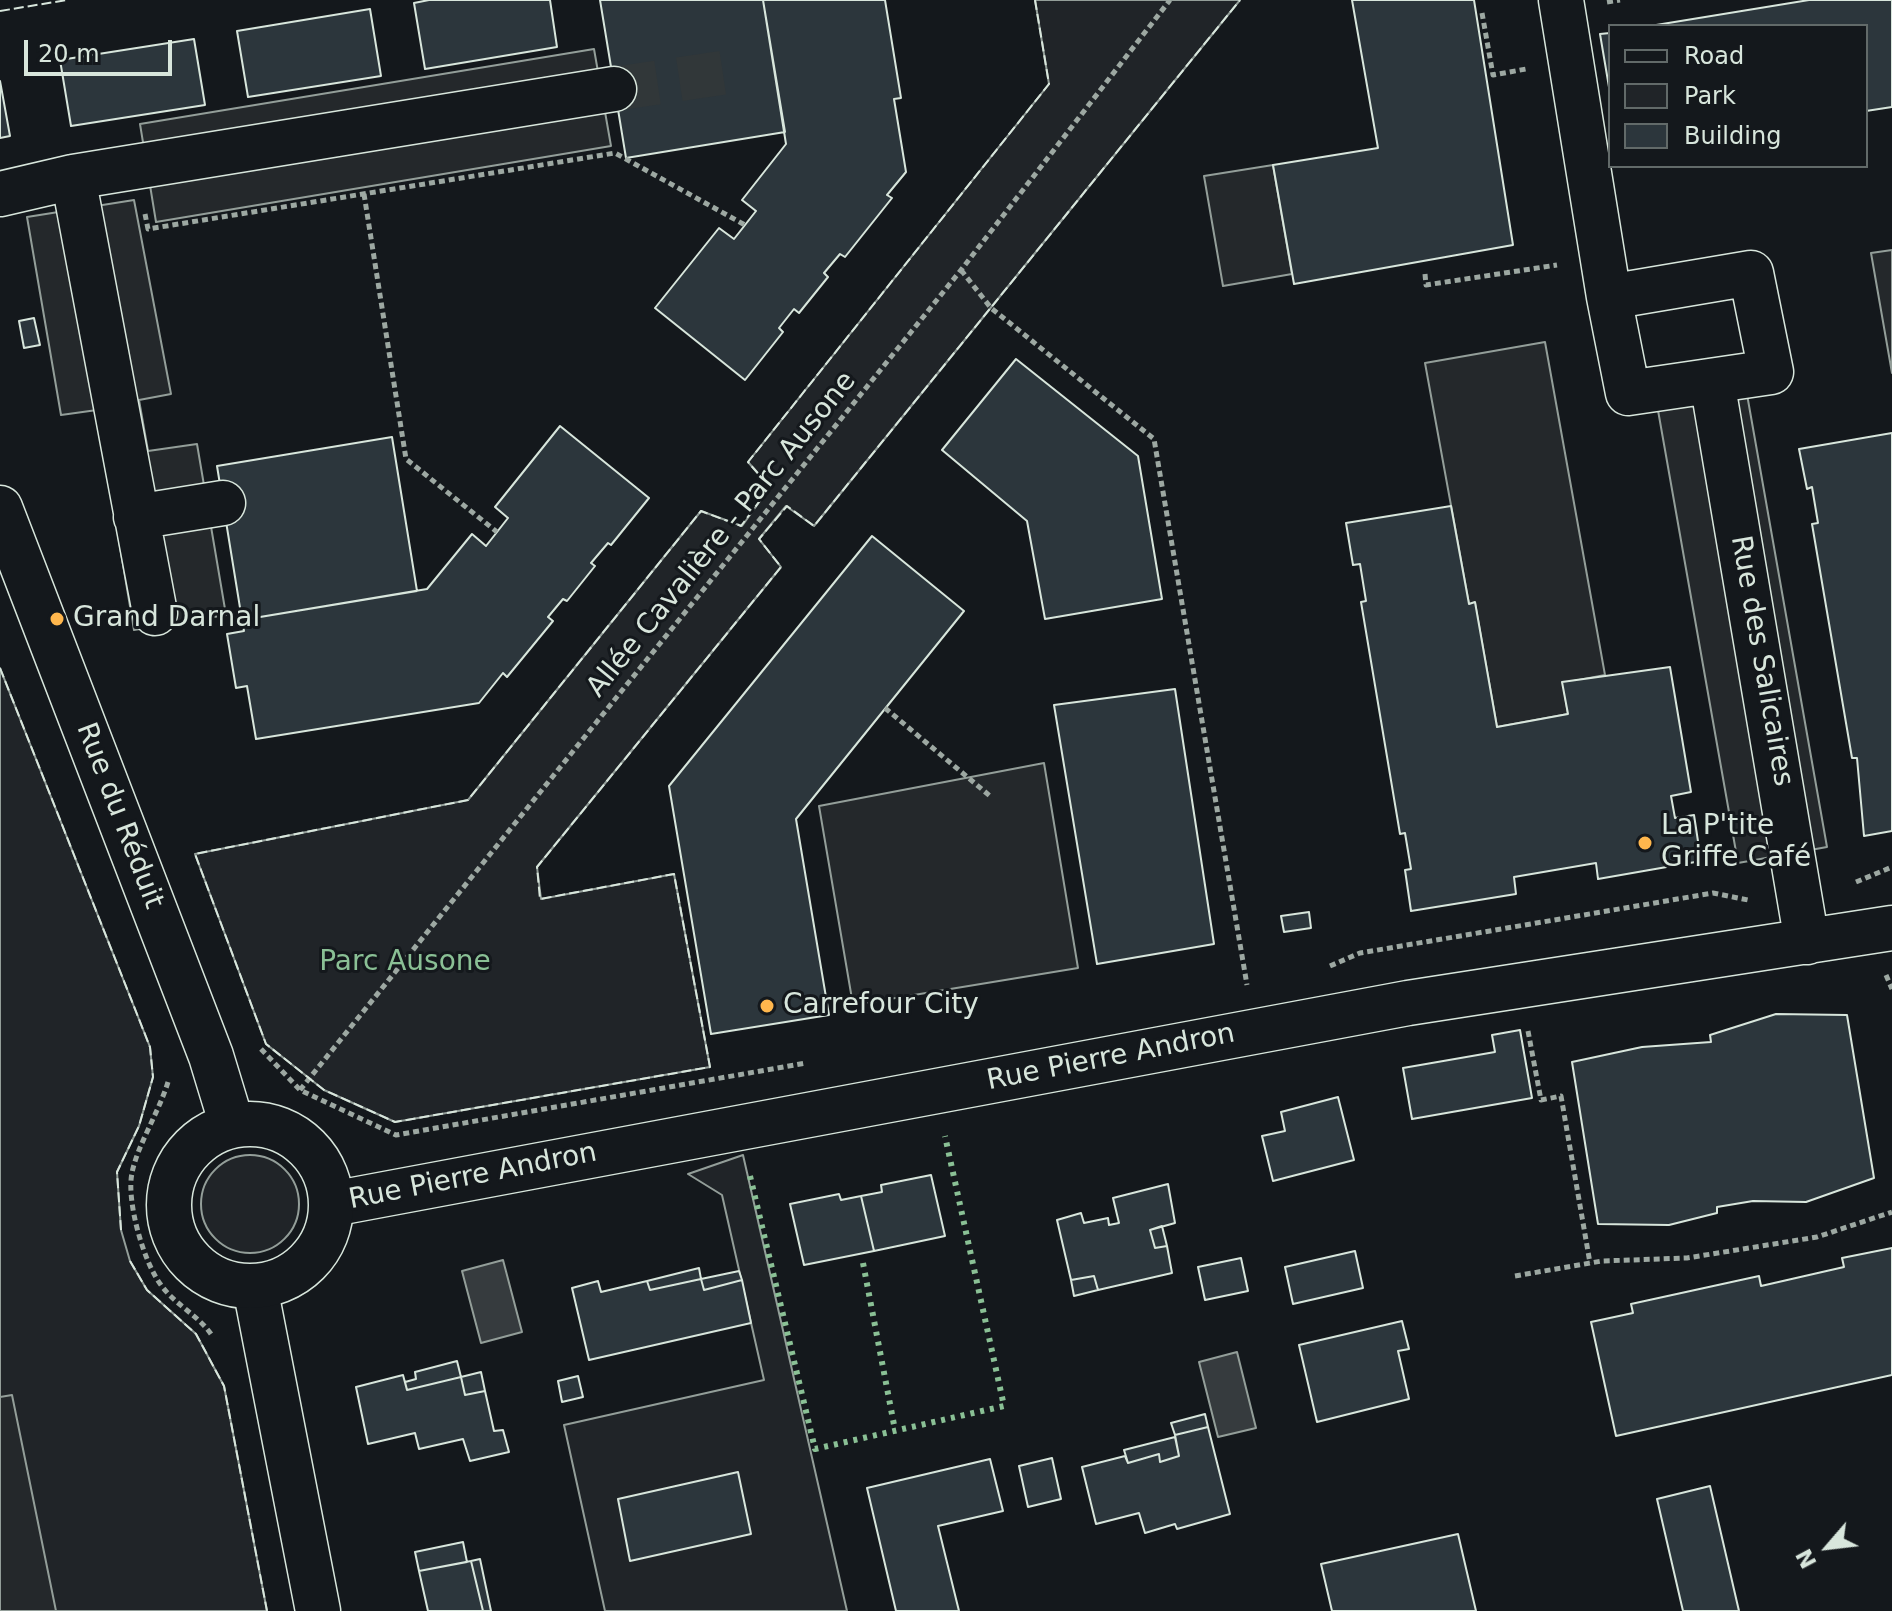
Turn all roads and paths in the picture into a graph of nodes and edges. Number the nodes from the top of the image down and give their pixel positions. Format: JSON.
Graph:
{"nodes":[{"id":1,"x":1170,"y":0,"type":"edge"},
{"id":2,"x":1561,"y":0,"type":"edge"},
{"id":3,"x":614,"y":89,"type":"tunnel mouth"},
{"id":4,"x":73,"y":177,"type":"junction"},
{"id":5,"x":0,"y":194,"type":"edge"},
{"id":6,"x":364,"y":194,"type":"junction"},
{"id":7,"x":142,"y":204,"type":"dead end"},
{"id":8,"x":745,"y":225,"type":"dead end"},
{"id":9,"x":961,"y":270,"type":"junction"},
{"id":10,"x":1609,"y":297,"type":"junction"},
{"id":11,"x":1712,"y":381,"type":"junction"},
{"id":12,"x":223,"y":503,"type":"dead end"},
{"id":13,"x":0,"y":508,"type":"edge"},
{"id":14,"x":136,"y":517,"type":"junction"},
{"id":15,"x":497,"y":532,"type":"dead end"},
{"id":16,"x":155,"y":613,"type":"dead end"},
{"id":17,"x":885,"y":708,"type":"dead end"},
{"id":18,"x":990,"y":796,"type":"dead end"},
{"id":19,"x":1892,"y":867,"type":"edge"},
{"id":20,"x":1800,"y":891,"type":"junction"},
{"id":21,"x":1892,"y":928,"type":"edge"},
{"id":22,"x":1807,"y":942,"type":"junction"},
{"id":23,"x":1326,"y":968,"type":"dead end"},
{"id":24,"x":1260,"y":983,"type":"dead end"},
{"id":25,"x":1247,"y":986,"type":"junction"},
{"id":26,"x":1520,"y":986,"type":"junction"},
{"id":27,"x":1231,"y":988,"type":"dead end"},
{"id":28,"x":254,"y":1041,"type":"dead end"},
{"id":29,"x":807,"y":1063,"type":"dead end"},
{"id":30,"x":171,"y":1069,"type":"dead end"},
{"id":31,"x":300,"y":1090,"type":"junction"},
{"id":32,"x":232,"y":1125,"type":"junction"},
{"id":33,"x":332,"y":1204,"type":"junction"},
{"id":34,"x":1892,"y":1212,"type":"edge"},
{"id":35,"x":1590,"y":1263,"type":"junction"},
{"id":36,"x":1515,"y":1276,"type":"dead end"},
{"id":37,"x":255,"y":1287,"type":"junction"},
{"id":38,"x":216,"y":1340,"type":"dead end"},
{"id":39,"x":318,"y":1611,"type":"edge"}],
"edges":[{"from":1,"to":9,"type":"path","name":"Allée Cavalière - Parc Ausone"},
{"from":2,"to":10,"type":"street"},
{"from":3,"to":4,"type":"street"},
{"from":4,"to":5,"type":"street"},
{"from":4,"to":14,"type":"street"},
{"from":6,"to":7,"type":"path"},
{"from":6,"to":8,"type":"path"},
{"from":6,"to":15,"type":"path"},
{"from":9,"to":25,"type":"path"},
{"from":9,"to":31,"type":"path","name":"Allée Cavalière - Parc Ausone"},
{"from":10,"to":11,"type":"street"},
{"from":10,"to":11,"type":"street"},
{"from":11,"to":20,"type":"street","name":"Rue des Salicaires"},
{"from":12,"to":14,"type":"street"},
{"from":13,"to":32,"type":"street","name":"Rue du Réduit"},
{"from":14,"to":16,"type":"street"},
{"from":17,"to":18,"type":"path"},
{"from":19,"to":20,"type":"path"},
{"from":20,"to":22,"type":"street","name":"Rue des Salicaires"},
{"from":20,"to":23,"type":"path"},
{"from":21,"to":22,"type":"street","name":"Rue Pierre Andron"},
{"from":22,"to":26,"type":"street","name":"Rue Pierre Andron"},
{"from":24,"to":25,"type":"path"},
{"from":25,"to":27,"type":"path"},
{"from":26,"to":33,"type":"street","name":"Rue Pierre Andron"},
{"from":26,"to":35,"type":"path"},
{"from":28,"to":31,"type":"path"},
{"from":29,"to":31,"type":"path"},
{"from":30,"to":38,"type":"path"},
{"from":32,"to":33,"type":"street"},
{"from":32,"to":37,"type":"street"},
{"from":33,"to":37,"type":"street"},
{"from":34,"to":35,"type":"path"},
{"from":35,"to":36,"type":"path"},
{"from":37,"to":39,"type":"street"}]}
